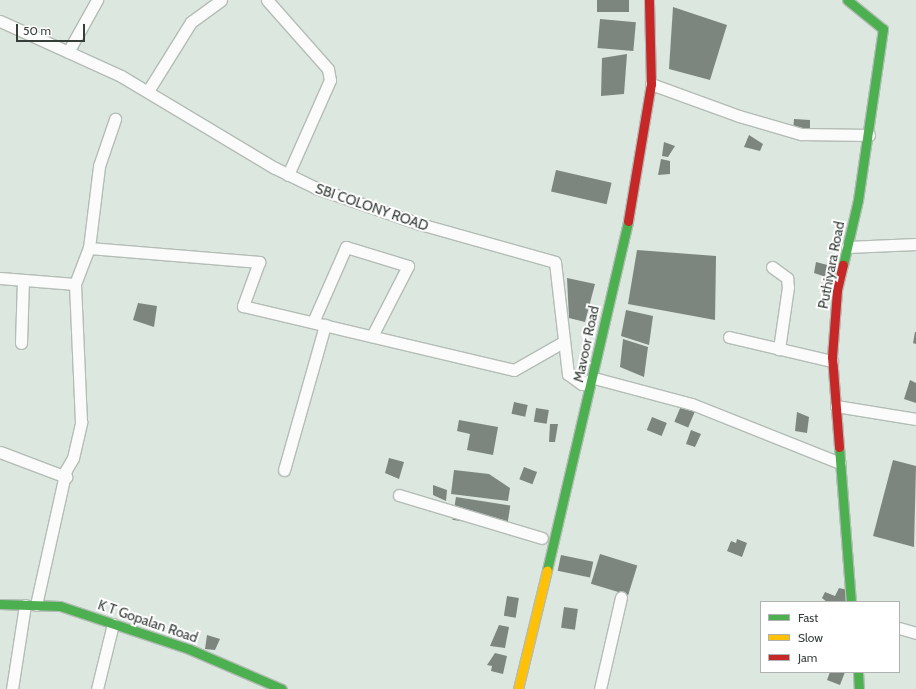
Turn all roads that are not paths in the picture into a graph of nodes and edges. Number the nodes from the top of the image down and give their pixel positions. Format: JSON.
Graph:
{"nodes":[{"id":1,"x":97,"y":0,"type":"edge"},
{"id":2,"x":221,"y":0,"type":"edge"},
{"id":3,"x":267,"y":0,"type":"edge"},
{"id":4,"x":639,"y":0,"type":"edge"},
{"id":5,"x":649,"y":0,"type":"edge"},
{"id":6,"x":848,"y":0,"type":"edge"},
{"id":7,"x":0,"y":21,"type":"edge"},
{"id":8,"x":68,"y":52,"type":"junction"},
{"id":9,"x":651,"y":84,"type":"junction"},
{"id":10,"x":148,"y":91,"type":"junction"},
{"id":11,"x":115,"y":119,"type":"dead end"},
{"id":12,"x":869,"y":135,"type":"junction"},
{"id":13,"x":288,"y":174,"type":"junction"},
{"id":14,"x":916,"y":244,"type":"edge"},
{"id":15,"x":847,"y":247,"type":"junction"},
{"id":16,"x":89,"y":248,"type":"junction"},
{"id":17,"x":772,"y":267,"type":"dead end"},
{"id":18,"x":0,"y":278,"type":"edge"},
{"id":19,"x":23,"y":280,"type":"junction"},
{"id":20,"x":75,"y":284,"type":"junction"},
{"id":21,"x":313,"y":322,"type":"junction"},
{"id":22,"x":325,"y":325,"type":"junction"},
{"id":23,"x":372,"y":336,"type":"junction"},
{"id":24,"x":729,"y":336,"type":"dead end"},
{"id":25,"x":563,"y":342,"type":"junction"},
{"id":26,"x":21,"y":343,"type":"dead end"},
{"id":27,"x":779,"y":349,"type":"junction"},
{"id":28,"x":832,"y":361,"type":"junction"},
{"id":29,"x":594,"y":378,"type":"junction"},
{"id":30,"x":582,"y":384,"type":"junction"},
{"id":31,"x":836,"y":406,"type":"junction"},
{"id":32,"x":916,"y":419,"type":"edge"},
{"id":33,"x":0,"y":452,"type":"edge"},
{"id":34,"x":562,"y":457,"type":"dead end"},
{"id":35,"x":840,"y":463,"type":"junction"},
{"id":36,"x":284,"y":470,"type":"dead end"},
{"id":37,"x":66,"y":477,"type":"junction"},
{"id":38,"x":399,"y":495,"type":"dead end"},
{"id":39,"x":545,"y":526,"type":"dead end"},
{"id":40,"x":542,"y":538,"type":"junction"},
{"id":41,"x":540,"y":550,"type":"dead end"},
{"id":42,"x":621,"y":597,"type":"dead end"},
{"id":43,"x":852,"y":601,"type":"edge"},
{"id":44,"x":0,"y":604,"type":"edge"},
{"id":45,"x":31,"y":605,"type":"junction"},
{"id":46,"x":523,"y":622,"type":"dead end"},
{"id":47,"x":113,"y":624,"type":"junction"},
{"id":48,"x":900,"y":628,"type":"edge"},
{"id":49,"x":916,"y":634,"type":"edge"},
{"id":50,"x":858,"y":673,"type":"edge"},
{"id":51,"x":12,"y":689,"type":"edge"},
{"id":52,"x":97,"y":689,"type":"edge"},
{"id":53,"x":282,"y":689,"type":"edge"},
{"id":54,"x":508,"y":689,"type":"edge"},
{"id":55,"x":518,"y":689,"type":"edge"},
{"id":56,"x":600,"y":689,"type":"edge"},
{"id":57,"x":859,"y":689,"type":"edge"}],
"edges":[{"from":1,"to":8,"type":"street"},
{"from":2,"to":10,"type":"street"},
{"from":3,"to":13,"type":"street"},
{"from":4,"to":30,"type":"main road","name":"Mavoor Road"},
{"from":5,"to":9,"type":"main road","name":"Mavoor Road"},
{"from":6,"to":12,"type":"main road","name":"Puthiyara Road"},
{"from":7,"to":8,"type":"street","name":"SBI COLONY ROAD"},
{"from":8,"to":10,"type":"street","name":"SBI COLONY ROAD"},
{"from":9,"to":12,"type":"street"},
{"from":9,"to":29,"type":"main road","name":"Mavoor Road"},
{"from":10,"to":13,"type":"street","name":"SBI COLONY ROAD"},
{"from":11,"to":16,"type":"street"},
{"from":12,"to":15,"type":"main road","name":"Puthiyara Road"},
{"from":13,"to":25,"type":"street","name":"SBI COLONY ROAD"},
{"from":14,"to":15,"type":"street"},
{"from":15,"to":28,"type":"main road","name":"Puthiyara Road"},
{"from":16,"to":20,"type":"street"},
{"from":16,"to":21,"type":"street"},
{"from":17,"to":27,"type":"street"},
{"from":18,"to":19,"type":"street"},
{"from":19,"to":20,"type":"street"},
{"from":19,"to":26,"type":"street"},
{"from":20,"to":37,"type":"street"},
{"from":21,"to":22,"type":"street"},
{"from":21,"to":23,"type":"street"},
{"from":22,"to":23,"type":"street"},
{"from":22,"to":36,"type":"street"},
{"from":23,"to":25,"type":"street"},
{"from":24,"to":27,"type":"street"},
{"from":25,"to":30,"type":"street","name":"SBI COLONY ROAD"},
{"from":27,"to":28,"type":"street"},
{"from":28,"to":31,"type":"main road","name":"Puthiyara Road"},
{"from":29,"to":30,"type":"street"},
{"from":29,"to":35,"type":"street"},
{"from":29,"to":55,"type":"main road","name":"Mavoor Road"},
{"from":30,"to":34,"type":"main road","name":"Mavoor Road"},
{"from":31,"to":32,"type":"street"},
{"from":31,"to":35,"type":"main road","name":"Puthiyara Road"},
{"from":33,"to":37,"type":"street"},
{"from":35,"to":43,"type":"main road","name":"Puthiyara Road"},
{"from":37,"to":45,"type":"street"},
{"from":38,"to":40,"type":"street"},
{"from":39,"to":40,"type":"main road"},
{"from":40,"to":41,"type":"main road"},
{"from":42,"to":56,"type":"street"},
{"from":44,"to":45,"type":"main road","name":"K T Gopalan Road"},
{"from":45,"to":47,"type":"main road","name":"K T Gopalan Road"},
{"from":45,"to":51,"type":"street"},
{"from":46,"to":54,"type":"main road"},
{"from":47,"to":52,"type":"street"},
{"from":47,"to":53,"type":"main road","name":"K T Gopalan Road"},
{"from":48,"to":49,"type":"street"},
{"from":50,"to":57,"type":"main road"}]}
